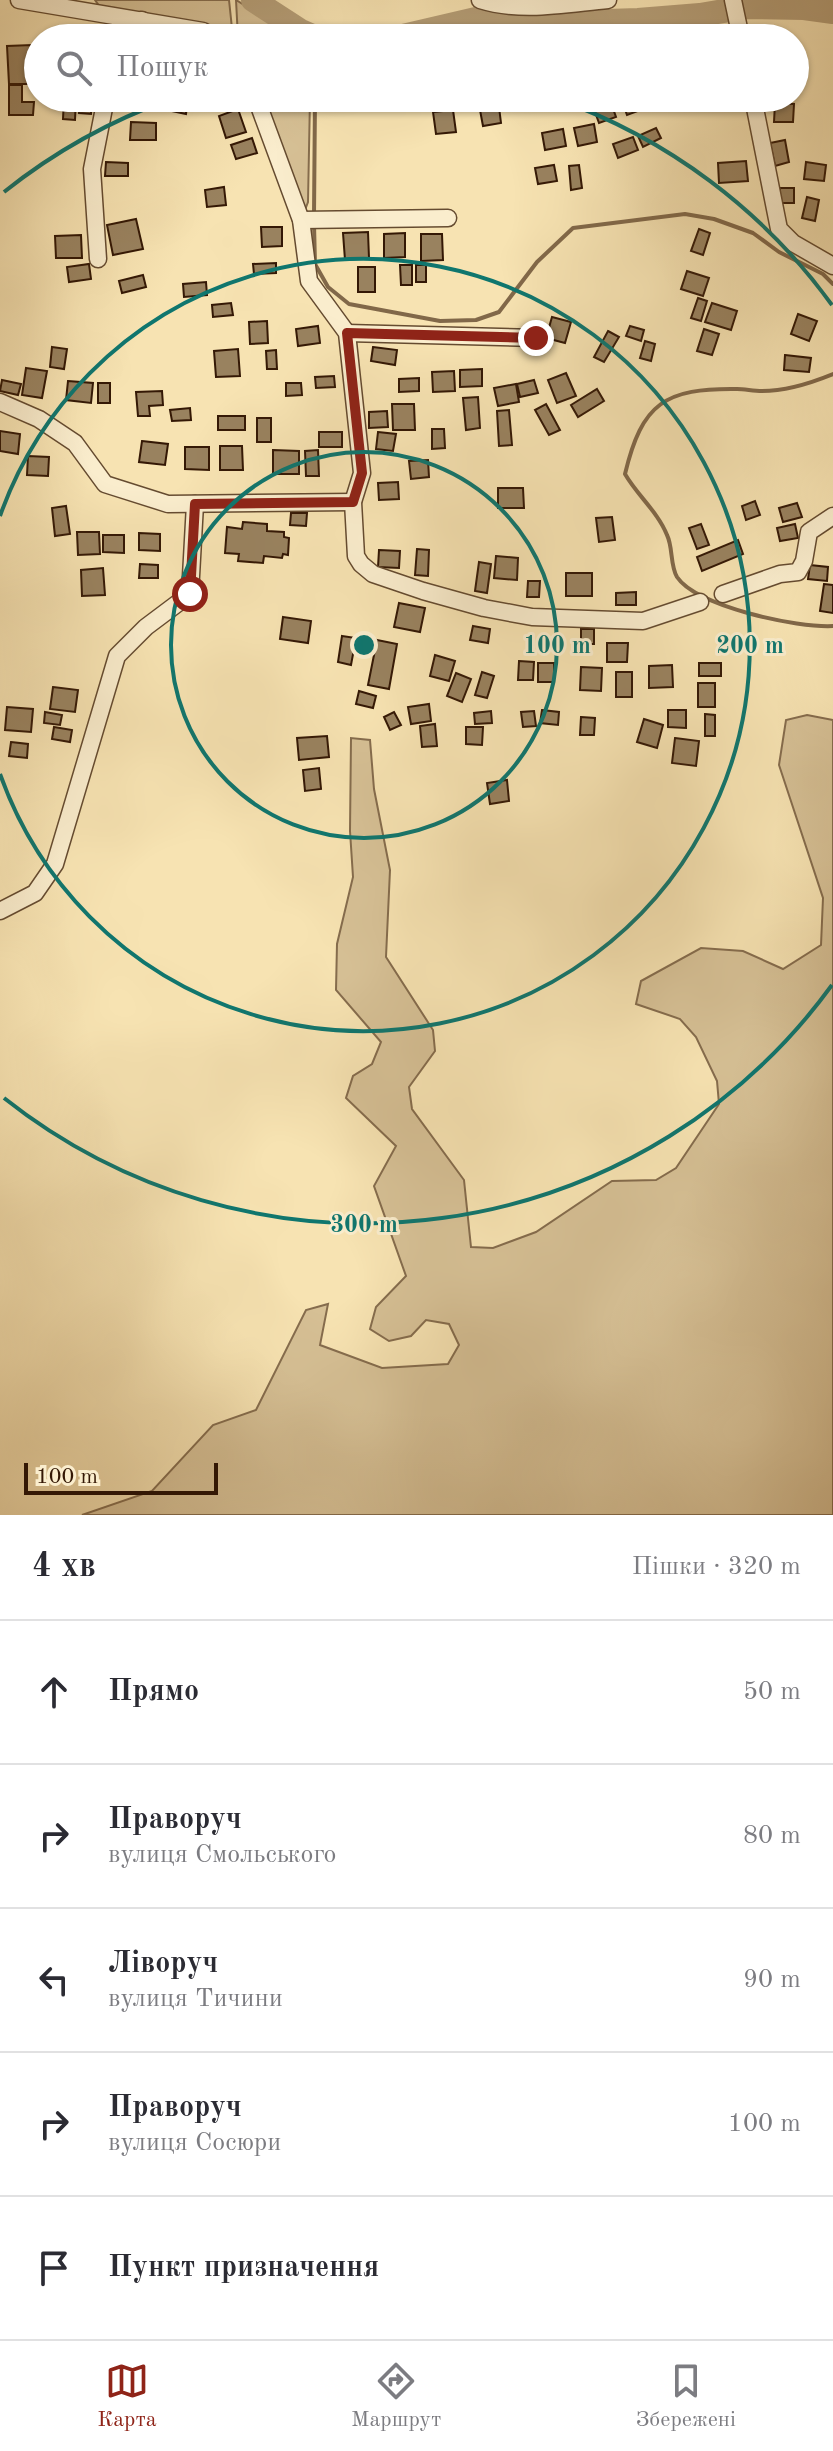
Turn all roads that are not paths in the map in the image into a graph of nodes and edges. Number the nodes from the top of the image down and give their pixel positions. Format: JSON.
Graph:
{"nodes":[{"id":1,"x":19,"y":0,"type":"edge"},
{"id":2,"x":480,"y":0,"type":"edge"},
{"id":3,"x":608,"y":0,"type":"edge"},
{"id":4,"x":85,"y":5,"type":"edge"},
{"id":5,"x":142,"y":20,"type":"junction"},
{"id":6,"x":139,"y":24,"type":"edge"},
{"id":7,"x":164,"y":24,"type":"edge"},
{"id":8,"x":103,"y":112,"type":"edge"},
{"id":9,"x":262,"y":112,"type":"edge"},
{"id":10,"x":756,"y":112,"type":"edge"},
{"id":11,"x":448,"y":218,"type":"dead end"},
{"id":12,"x":304,"y":220,"type":"junction"},
{"id":13,"x":98,"y":259,"type":"dead end"},
{"id":14,"x":833,"y":266,"type":"edge"},
{"id":15,"x":347,"y":333,"type":"junction"},
{"id":16,"x":536,"y":338,"type":"dead end"},
{"id":17,"x":0,"y":402,"type":"edge"},
{"id":18,"x":353,"y":502,"type":"junction"},
{"id":19,"x":195,"y":504,"type":"junction"},
{"id":20,"x":833,"y":516,"type":"edge"},
{"id":21,"x":723,"y":594,"type":"dead end"},
{"id":22,"x":700,"y":602,"type":"dead end"},
{"id":23,"x":0,"y":911,"type":"edge"}],
"edges":[{"from":1,"to":4,"type":"street"},
{"from":2,"to":3,"type":"street"},
{"from":4,"to":5,"type":"street"},
{"from":5,"to":6,"type":"street"},
{"from":5,"to":7,"type":"street"},
{"from":8,"to":13,"type":"street"},
{"from":9,"to":12,"type":"street"},
{"from":10,"to":14,"type":"street"},
{"from":11,"to":12,"type":"street"},
{"from":12,"to":15,"type":"street"},
{"from":15,"to":16,"type":"street"},
{"from":15,"to":18,"type":"street"},
{"from":17,"to":19,"type":"street"},
{"from":18,"to":19,"type":"street"},
{"from":18,"to":22,"type":"street"},
{"from":19,"to":23,"type":"street"},
{"from":20,"to":21,"type":"street"}]}
